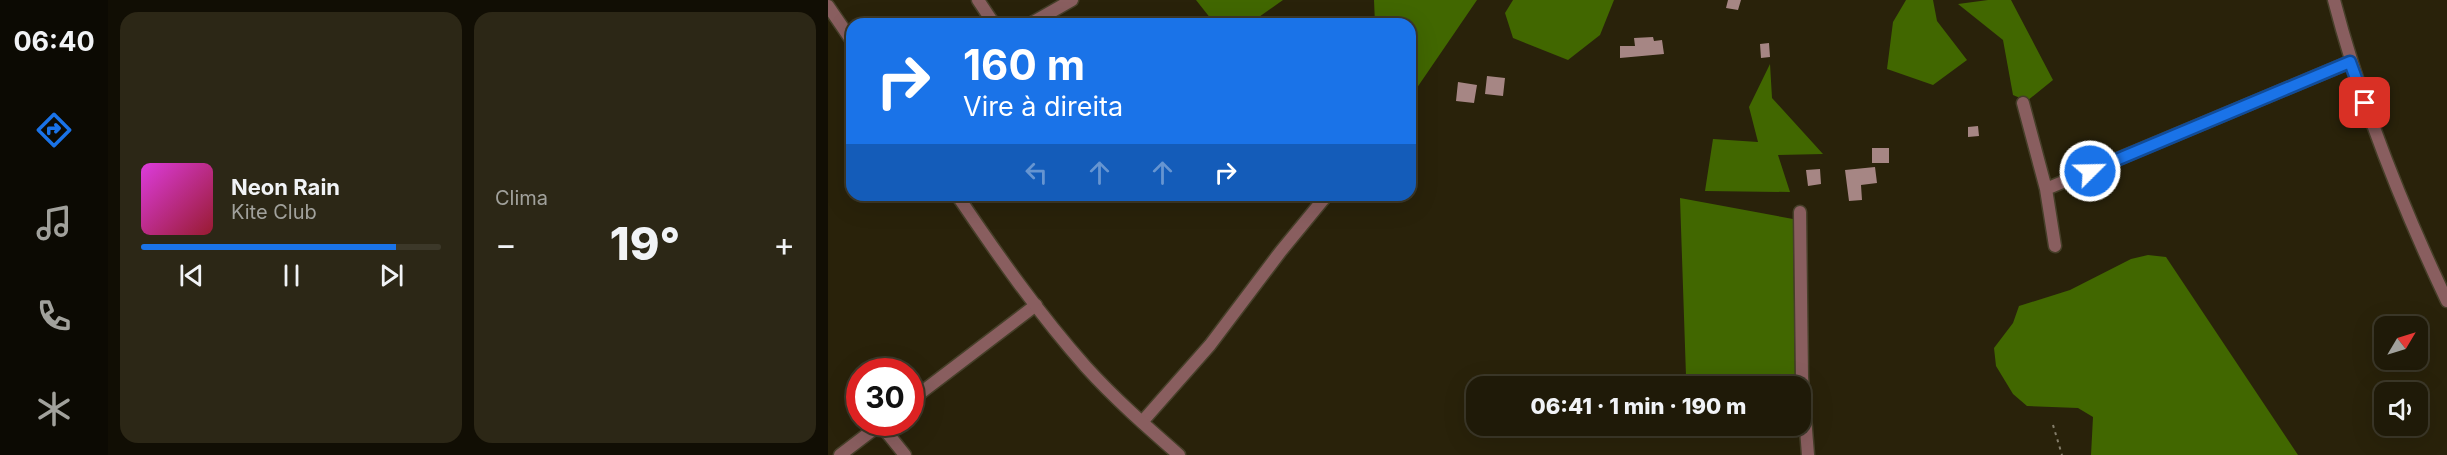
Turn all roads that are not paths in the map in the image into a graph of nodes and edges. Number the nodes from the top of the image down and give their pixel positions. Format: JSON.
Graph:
{"nodes":[{"id":1,"x":978,"y":0,"type":"edge"},
{"id":2,"x":1072,"y":0,"type":"edge"},
{"id":3,"x":2334,"y":0,"type":"edge"},
{"id":4,"x":828,"y":6,"type":"edge"},
{"id":5,"x":990,"y":18,"type":"edge"},
{"id":6,"x":1040,"y":18,"type":"edge"},
{"id":7,"x":846,"y":32,"type":"edge"},
{"id":8,"x":2350,"y":62,"type":"junction"},
{"id":9,"x":2023,"y":103,"type":"dead end"},
{"id":10,"x":2046,"y":189,"type":"junction"},
{"id":11,"x":961,"y":201,"type":"edge"},
{"id":12,"x":1322,"y":201,"type":"edge"},
{"id":13,"x":1800,"y":212,"type":"dead end"},
{"id":14,"x":2055,"y":246,"type":"dead end"},
{"id":15,"x":2447,"y":301,"type":"edge"},
{"id":16,"x":1036,"y":305,"type":"junction"},
{"id":17,"x":924,"y":390,"type":"edge"},
{"id":18,"x":1142,"y":422,"type":"junction"},
{"id":19,"x":864,"y":436,"type":"edge"},
{"id":20,"x":891,"y":436,"type":"edge"},
{"id":21,"x":840,"y":455,"type":"edge"},
{"id":22,"x":905,"y":455,"type":"edge"},
{"id":23,"x":1179,"y":455,"type":"edge"},
{"id":24,"x":1808,"y":455,"type":"edge"}],
"edges":[{"from":1,"to":5,"type":"street"},
{"from":2,"to":6,"type":"street"},
{"from":3,"to":8,"type":"street"},
{"from":4,"to":7,"type":"street"},
{"from":8,"to":10,"type":"street"},
{"from":8,"to":15,"type":"street"},
{"from":9,"to":10,"type":"street"},
{"from":10,"to":14,"type":"street"},
{"from":11,"to":16,"type":"street"},
{"from":12,"to":18,"type":"street"},
{"from":13,"to":24,"type":"street"},
{"from":16,"to":17,"type":"street"},
{"from":16,"to":18,"type":"street"},
{"from":18,"to":23,"type":"street"},
{"from":19,"to":21,"type":"street"},
{"from":20,"to":22,"type":"street"}]}
